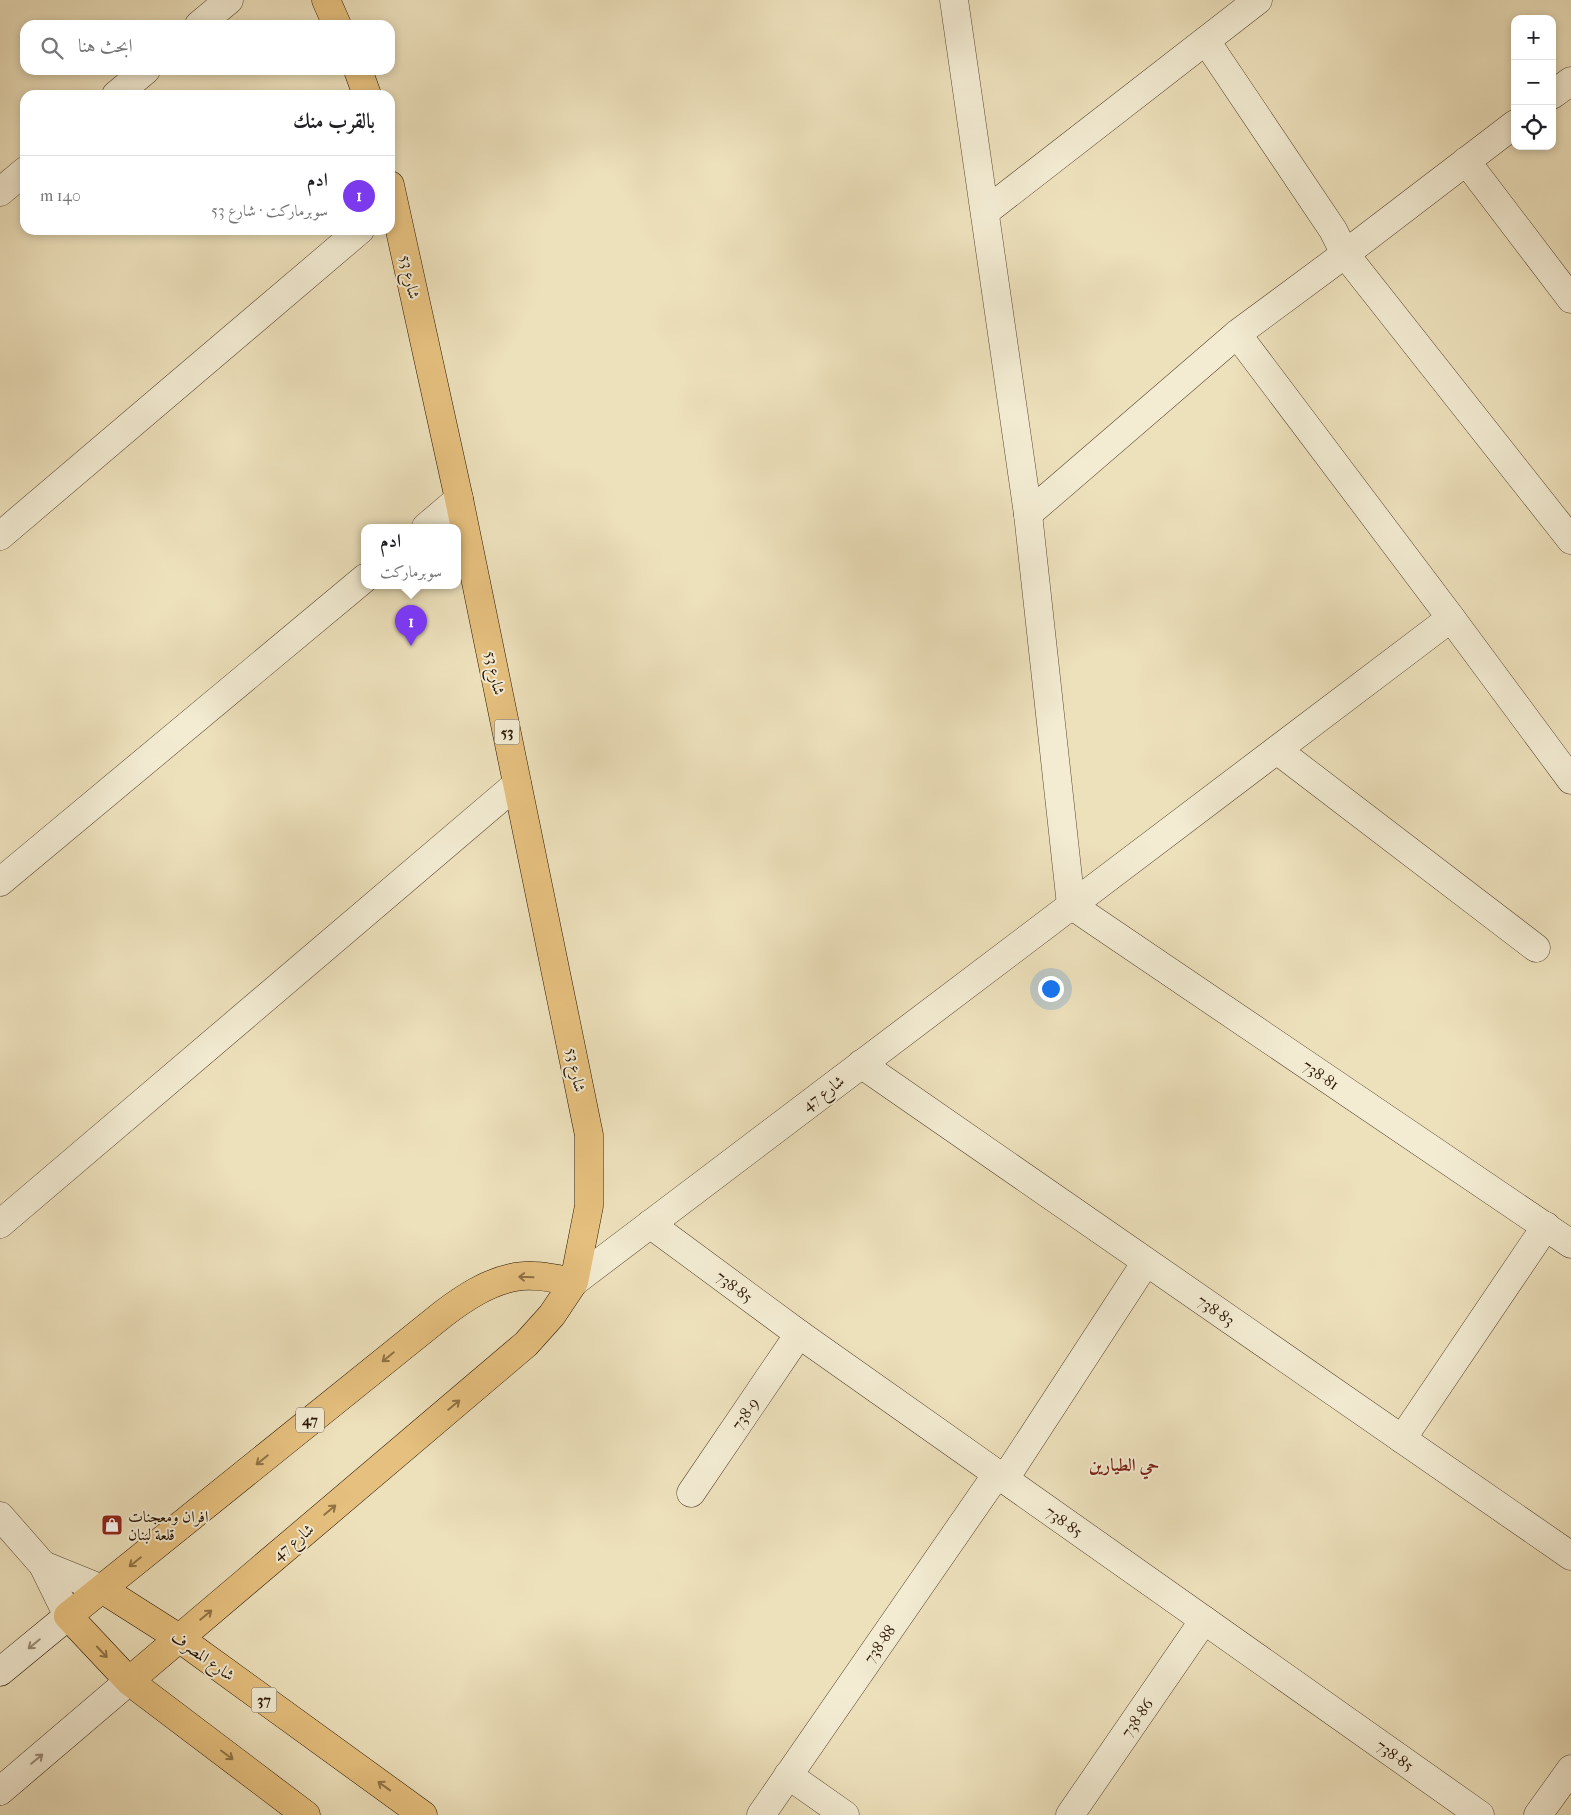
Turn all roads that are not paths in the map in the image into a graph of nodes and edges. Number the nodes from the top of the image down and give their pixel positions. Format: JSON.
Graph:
{"nodes":[{"id":1,"x":229,"y":0,"type":"edge"},
{"id":2,"x":326,"y":0,"type":"edge"},
{"id":3,"x":954,"y":0,"type":"edge"},
{"id":4,"x":1243,"y":5,"type":"edge"},
{"id":5,"x":205,"y":20,"type":"edge"},
{"id":6,"x":335,"y":20,"type":"edge"},
{"id":7,"x":1206,"y":41,"type":"junction"},
{"id":8,"x":140,"y":75,"type":"edge"},
{"id":9,"x":360,"y":75,"type":"edge"},
{"id":10,"x":1571,"y":81,"type":"edge"},
{"id":11,"x":122,"y":90,"type":"edge"},
{"id":12,"x":365,"y":90,"type":"edge"},
{"id":13,"x":1556,"y":92,"type":"edge"},
{"id":14,"x":1511,"y":127,"type":"edge"},
{"id":15,"x":1466,"y":161,"type":"junction"},
{"id":16,"x":20,"y":175,"type":"edge"},
{"id":17,"x":0,"y":192,"type":"edge"},
{"id":18,"x":985,"y":212,"type":"junction"},
{"id":19,"x":395,"y":215,"type":"edge"},
{"id":20,"x":354,"y":235,"type":"edge"},
{"id":21,"x":1345,"y":254,"type":"junction"},
{"id":22,"x":1571,"y":300,"type":"edge"},
{"id":23,"x":1236,"y":334,"type":"junction"},
{"id":24,"x":460,"y":499,"type":"junction"},
{"id":25,"x":1028,"y":514,"type":"junction"},
{"id":26,"x":430,"y":524,"type":"edge"},
{"id":27,"x":0,"y":536,"type":"edge"},
{"id":28,"x":1571,"y":540,"type":"edge"},
{"id":29,"x":361,"y":581,"type":"edge"},
{"id":30,"x":1451,"y":618,"type":"junction"},
{"id":31,"x":1277,"y":750,"type":"junction"},
{"id":32,"x":1571,"y":780,"type":"edge"},
{"id":33,"x":517,"y":784,"type":"junction"},
{"id":34,"x":0,"y":882,"type":"edge"},
{"id":35,"x":1071,"y":905,"type":"junction"},
{"id":36,"x":1536,"y":948,"type":"dead end"},
{"id":37,"x":861,"y":1064,"type":"junction"},
{"id":38,"x":0,"y":1224,"type":"edge"},
{"id":39,"x":650,"y":1224,"type":"junction"},
{"id":40,"x":1546,"y":1226,"type":"junction"},
{"id":41,"x":1571,"y":1244,"type":"edge"},
{"id":42,"x":1146,"y":1262,"type":"junction"},
{"id":43,"x":574,"y":1282,"type":"junction"},
{"id":44,"x":799,"y":1334,"type":"junction"},
{"id":45,"x":1402,"y":1439,"type":"junction"},
{"id":46,"x":1000,"y":1477,"type":"junction"},
{"id":47,"x":691,"y":1493,"type":"dead end"},
{"id":48,"x":0,"y":1516,"type":"edge"},
{"id":49,"x":1571,"y":1556,"type":"edge"},
{"id":50,"x":43,"y":1565,"type":"junction"},
{"id":51,"x":102,"y":1588,"type":"junction"},
{"id":52,"x":68,"y":1616,"type":"junction"},
{"id":53,"x":1204,"y":1620,"type":"junction"},
{"id":54,"x":179,"y":1638,"type":"junction"},
{"id":55,"x":0,"y":1672,"type":"edge"},
{"id":56,"x":129,"y":1681,"type":"junction"},
{"id":57,"x":1571,"y":1769,"type":"edge"},
{"id":58,"x":788,"y":1775,"type":"junction"},
{"id":59,"x":0,"y":1791,"type":"edge"},
{"id":60,"x":306,"y":1815,"type":"edge"},
{"id":61,"x":423,"y":1815,"type":"edge"},
{"id":62,"x":761,"y":1815,"type":"edge"},
{"id":63,"x":845,"y":1815,"type":"edge"},
{"id":64,"x":1070,"y":1815,"type":"edge"},
{"id":65,"x":1480,"y":1815,"type":"edge"},
{"id":66,"x":1538,"y":1815,"type":"edge"}],
"edges":[{"from":1,"to":5,"type":"street"},
{"from":2,"to":6,"type":"main road"},
{"from":3,"to":18,"type":"street"},
{"from":4,"to":7,"type":"street"},
{"from":7,"to":18,"type":"street"},
{"from":7,"to":21,"type":"street"},
{"from":8,"to":11,"type":"street"},
{"from":9,"to":12,"type":"main road"},
{"from":10,"to":13,"type":"street"},
{"from":14,"to":15,"type":"street"},
{"from":15,"to":21,"type":"street"},
{"from":15,"to":22,"type":"street"},
{"from":16,"to":17,"type":"street"},
{"from":18,"to":25,"type":"street"},
{"from":19,"to":24,"type":"main road","name":"شارع 53","number":"53"},
{"from":20,"to":27,"type":"street"},
{"from":21,"to":23,"type":"street"},
{"from":21,"to":28,"type":"street"},
{"from":23,"to":25,"type":"street"},
{"from":23,"to":30,"type":"street"},
{"from":24,"to":26,"type":"street"},
{"from":24,"to":33,"type":"main road","name":"شارع 53","number":"53"},
{"from":25,"to":35,"type":"street"},
{"from":29,"to":34,"type":"street"},
{"from":30,"to":31,"type":"street","name":"شارع 47"},
{"from":30,"to":32,"type":"street"},
{"from":31,"to":35,"type":"street","name":"شارع 47"},
{"from":31,"to":36,"type":"street"},
{"from":33,"to":38,"type":"street"},
{"from":33,"to":43,"type":"main road","name":"شارع 53","number":"53"},
{"from":35,"to":37,"type":"street","name":"شارع 47"},
{"from":35,"to":40,"type":"street","name":"738-81"},
{"from":37,"to":39,"type":"street","name":"شارع 47"},
{"from":37,"to":42,"type":"street","name":"738-83"},
{"from":39,"to":43,"type":"street","name":"شارع 47"},
{"from":39,"to":44,"type":"street","name":"738-85"},
{"from":40,"to":41,"type":"street","name":"738-81"},
{"from":40,"to":45,"type":"street"},
{"from":42,"to":45,"type":"street","name":"738-83"},
{"from":42,"to":46,"type":"street","name":"738-88"},
{"from":43,"to":51,"type":"main road","number":"47","one_way":true},
{"from":54,"to":43,"type":"main road","name":"شارع 47","one_way":true},
{"from":44,"to":46,"type":"street","name":"738-85"},
{"from":44,"to":47,"type":"street","name":"738-9"},
{"from":45,"to":49,"type":"street","name":"738-83"},
{"from":46,"to":53,"type":"street","name":"738-85"},
{"from":46,"to":58,"type":"street","name":"738-88"},
{"from":48,"to":50,"type":"street"},
{"from":50,"to":51,"type":"street"},
{"from":50,"to":52,"type":"street"},
{"from":51,"to":52,"type":"main road","number":"47"},
{"from":51,"to":54,"type":"main road","name":"شارع المصرف","number":"37"},
{"from":52,"to":55,"type":"street","number":"47","one_way":true},
{"from":52,"to":56,"type":"main road","one_way":true},
{"from":53,"to":64,"type":"street","name":"738-86"},
{"from":53,"to":65,"type":"street","name":"738-85"},
{"from":54,"to":56,"type":"main road","name":"شارع 47"},
{"from":61,"to":54,"type":"main road","name":"شارع المصرف","number":"37","one_way":true},
{"from":59,"to":56,"type":"street","name":"شارع 47","one_way":true},
{"from":56,"to":60,"type":"main road","one_way":true},
{"from":57,"to":66,"type":"street"},
{"from":58,"to":62,"type":"street","name":"738-88"},
{"from":58,"to":63,"type":"street"}]}
